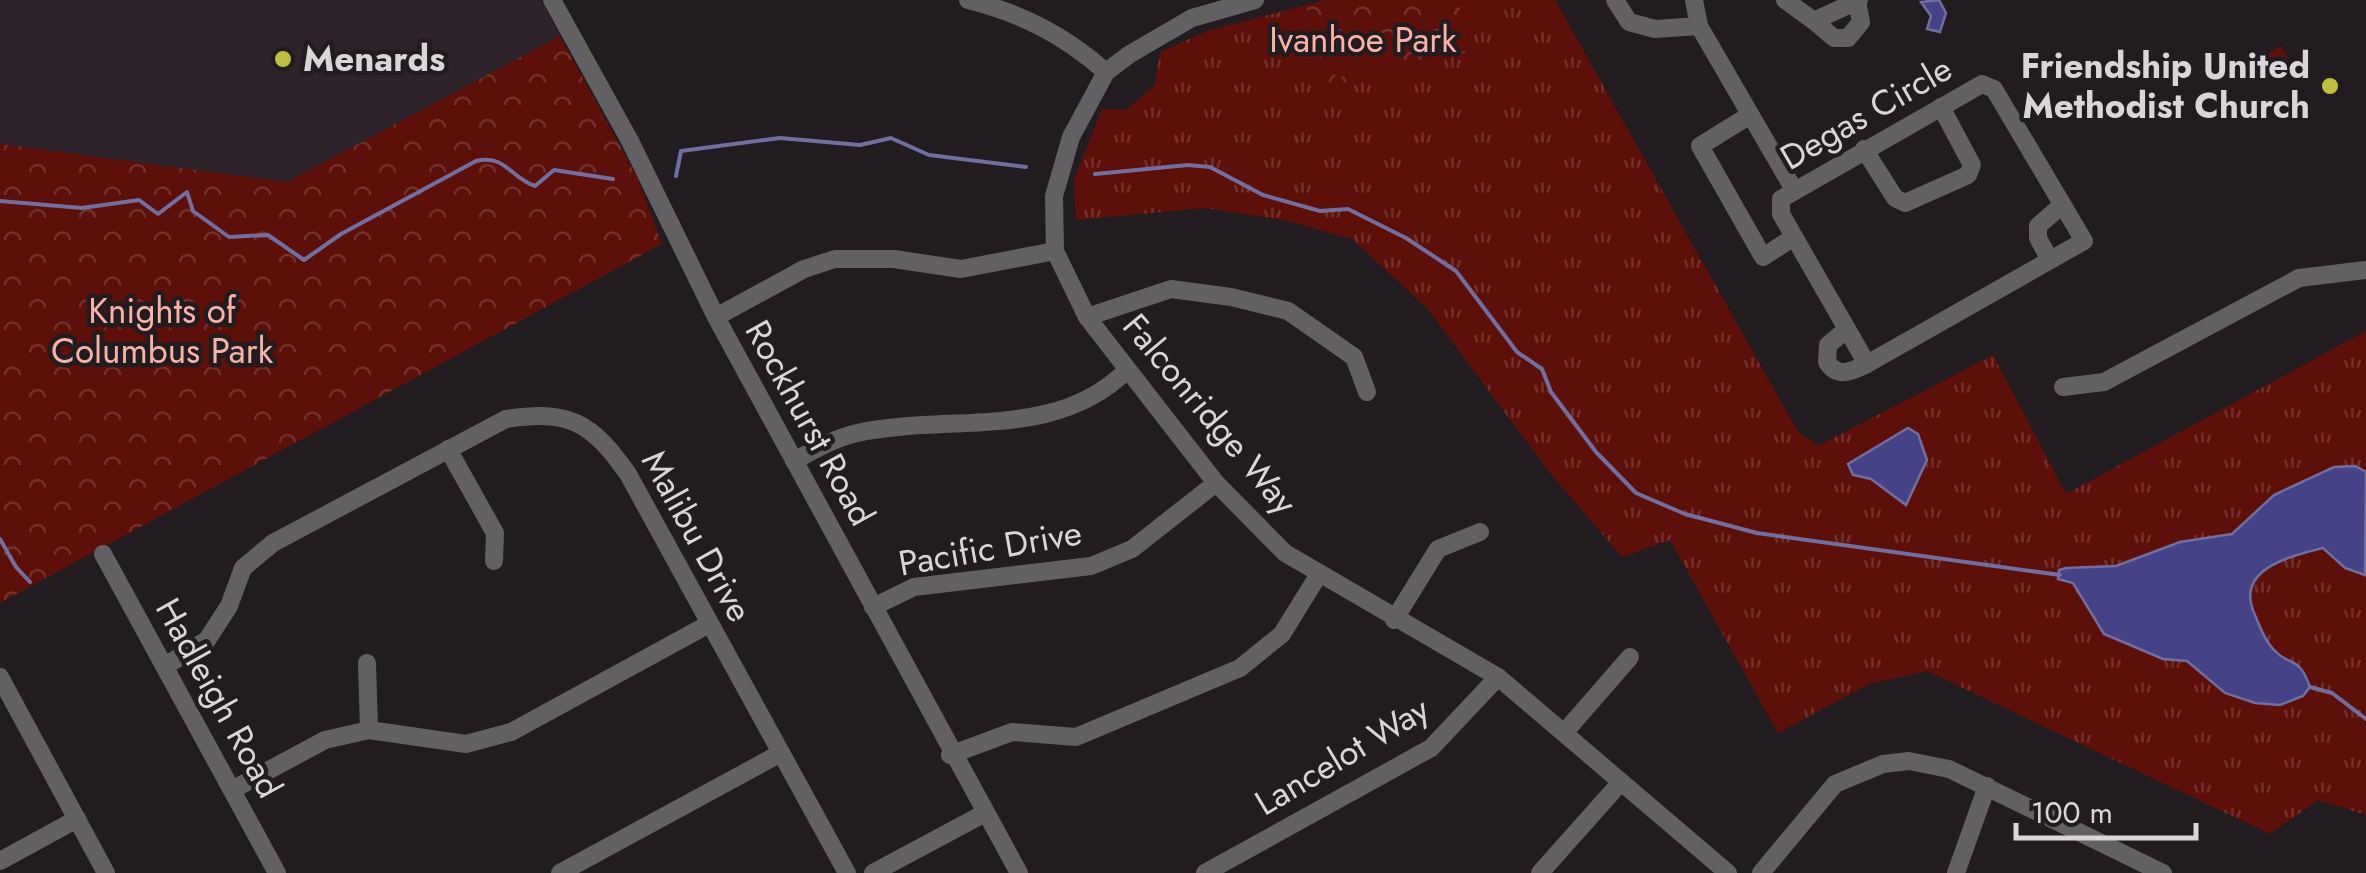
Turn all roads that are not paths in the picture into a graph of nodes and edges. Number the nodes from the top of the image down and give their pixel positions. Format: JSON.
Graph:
{"nodes":[{"id":1,"x":552,"y":0,"type":"edge"},
{"id":2,"x":968,"y":0,"type":"edge"},
{"id":3,"x":1255,"y":0,"type":"edge"},
{"id":4,"x":1615,"y":0,"type":"edge"},
{"id":5,"x":1694,"y":0,"type":"edge"},
{"id":6,"x":1785,"y":0,"type":"edge"},
{"id":7,"x":1858,"y":0,"type":"edge"},
{"id":8,"x":1010,"y":5,"type":"edge"},
{"id":9,"x":1814,"y":21,"type":"junction"},
{"id":10,"x":1699,"y":26,"type":"junction"},
{"id":11,"x":1106,"y":72,"type":"junction"},
{"id":12,"x":1941,"y":107,"type":"junction"},
{"id":13,"x":1750,"y":115,"type":"junction"},
{"id":14,"x":1864,"y":150,"type":"junction"},
{"id":15,"x":1793,"y":188,"type":"junction"},
{"id":16,"x":2062,"y":205,"type":"junction"},
{"id":17,"x":1794,"y":237,"type":"junction"},
{"id":18,"x":1055,"y":251,"type":"junction"},
{"id":19,"x":2050,"y":260,"type":"junction"},
{"id":20,"x":2366,"y":270,"type":"edge"},
{"id":21,"x":716,"y":317,"type":"junction"},
{"id":22,"x":1087,"y":318,"type":"junction"},
{"id":23,"x":1847,"y":329,"type":"junction"},
{"id":24,"x":1867,"y":364,"type":"junction"},
{"id":25,"x":1126,"y":370,"type":"junction"},
{"id":26,"x":2063,"y":387,"type":"dead end"},
{"id":27,"x":1368,"y":392,"type":"dead end"},
{"id":28,"x":448,"y":450,"type":"junction"},
{"id":29,"x":794,"y":461,"type":"junction"},
{"id":30,"x":1216,"y":483,"type":"junction"},
{"id":31,"x":1480,"y":532,"type":"dead end"},
{"id":32,"x":103,"y":554,"type":"dead end"},
{"id":33,"x":494,"y":561,"type":"dead end"},
{"id":34,"x":1319,"y":574,"type":"junction"},
{"id":35,"x":874,"y":607,"type":"junction"},
{"id":36,"x":1394,"y":620,"type":"junction"},
{"id":37,"x":709,"y":624,"type":"junction"},
{"id":38,"x":1630,"y":657,"type":"dead end"},
{"id":39,"x":367,"y":663,"type":"dead end"},
{"id":40,"x":165,"y":666,"type":"junction"},
{"id":41,"x":1498,"y":678,"type":"junction"},
{"id":42,"x":2,"y":687,"type":"edge"},
{"id":43,"x":369,"y":730,"type":"junction"},
{"id":44,"x":1564,"y":733,"type":"junction"},
{"id":45,"x":781,"y":753,"type":"junction"},
{"id":46,"x":950,"y":754,"type":"junction"},
{"id":47,"x":1620,"y":782,"type":"junction"},
{"id":48,"x":1987,"y":786,"type":"junction"},
{"id":49,"x":232,"y":790,"type":"junction"},
{"id":50,"x":985,"y":813,"type":"junction"},
{"id":51,"x":77,"y":820,"type":"junction"},
{"id":52,"x":0,"y":861,"type":"edge"},
{"id":53,"x":1209,"y":872,"type":"edge"},
{"id":54,"x":106,"y":873,"type":"edge"},
{"id":55,"x":277,"y":873,"type":"edge"},
{"id":56,"x":560,"y":873,"type":"edge"},
{"id":57,"x":847,"y":873,"type":"edge"},
{"id":58,"x":873,"y":873,"type":"edge"},
{"id":59,"x":1019,"y":873,"type":"edge"},
{"id":60,"x":1540,"y":873,"type":"edge"},
{"id":61,"x":1728,"y":873,"type":"edge"},
{"id":62,"x":1760,"y":873,"type":"edge"},
{"id":63,"x":1956,"y":873,"type":"edge"},
{"id":64,"x":2163,"y":873,"type":"edge"}],
"edges":[{"from":1,"to":21,"type":"street","name":"Rockhurst Road"},
{"from":2,"to":8,"type":"street"},
{"from":3,"to":11,"type":"street","name":"Falconridge Way"},
{"from":4,"to":10,"type":"street"},
{"from":5,"to":10,"type":"street"},
{"from":6,"to":9,"type":"street"},
{"from":7,"to":9,"type":"street"},
{"from":7,"to":9,"type":"street"},
{"from":8,"to":11,"type":"street"},
{"from":10,"to":13,"type":"street"},
{"from":11,"to":18,"type":"street","name":"Falconridge Way"},
{"from":12,"to":14,"type":"street","name":"Degas Circle"},
{"from":12,"to":14,"type":"street"},
{"from":12,"to":16,"type":"street","name":"Degas Circle"},
{"from":13,"to":15,"type":"street"},
{"from":13,"to":17,"type":"street"},
{"from":14,"to":15,"type":"street","name":"Degas Circle"},
{"from":15,"to":17,"type":"street","name":"Degas Circle"},
{"from":16,"to":19,"type":"street"},
{"from":16,"to":19,"type":"street","name":"Degas Circle"},
{"from":17,"to":23,"type":"street","name":"Degas Circle"},
{"from":18,"to":21,"type":"street"},
{"from":18,"to":22,"type":"street","name":"Falconridge Way"},
{"from":19,"to":24,"type":"street","name":"Degas Circle"},
{"from":20,"to":26,"type":"street"},
{"from":21,"to":29,"type":"street","name":"Rockhurst Road"},
{"from":22,"to":25,"type":"street","name":"Falconridge Way"},
{"from":22,"to":27,"type":"street"},
{"from":23,"to":24,"type":"street","name":"Degas Circle"},
{"from":23,"to":24,"type":"street"},
{"from":25,"to":29,"type":"street"},
{"from":25,"to":30,"type":"street","name":"Falconridge Way"},
{"from":28,"to":33,"type":"street"},
{"from":28,"to":37,"type":"street","name":"Malibu Drive"},
{"from":28,"to":40,"type":"street","name":"Malibu Drive"},
{"from":29,"to":35,"type":"street","name":"Rockhurst Road"},
{"from":30,"to":34,"type":"street","name":"Falconridge Way"},
{"from":30,"to":35,"type":"street","name":"Pacific Drive"},
{"from":31,"to":36,"type":"street"},
{"from":32,"to":40,"type":"street","name":"Hadleigh Road"},
{"from":34,"to":36,"type":"street","name":"Falconridge Way"},
{"from":34,"to":46,"type":"street"},
{"from":35,"to":46,"type":"street","name":"Rockhurst Road"},
{"from":36,"to":41,"type":"street","name":"Falconridge Way"},
{"from":37,"to":43,"type":"street"},
{"from":37,"to":45,"type":"street","name":"Malibu Drive"},
{"from":38,"to":44,"type":"street"},
{"from":39,"to":43,"type":"street"},
{"from":40,"to":49,"type":"street","name":"Hadleigh Road"},
{"from":41,"to":44,"type":"street","name":"Falconridge Way"},
{"from":41,"to":53,"type":"street","name":"Lancelot Way"},
{"from":42,"to":51,"type":"street"},
{"from":43,"to":49,"type":"street"},
{"from":44,"to":47,"type":"street","name":"Falconridge Way"},
{"from":45,"to":56,"type":"street"},
{"from":45,"to":57,"type":"street","name":"Malibu Drive"},
{"from":46,"to":50,"type":"street","name":"Rockhurst Road"},
{"from":47,"to":60,"type":"street"},
{"from":47,"to":61,"type":"street","name":"Falconridge Way"},
{"from":48,"to":62,"type":"street"},
{"from":48,"to":63,"type":"street"},
{"from":48,"to":64,"type":"street"},
{"from":49,"to":55,"type":"street","name":"Hadleigh Road"},
{"from":50,"to":58,"type":"street"},
{"from":50,"to":59,"type":"street","name":"Rockhurst Road"},
{"from":51,"to":52,"type":"street"},
{"from":51,"to":54,"type":"street"}]}
